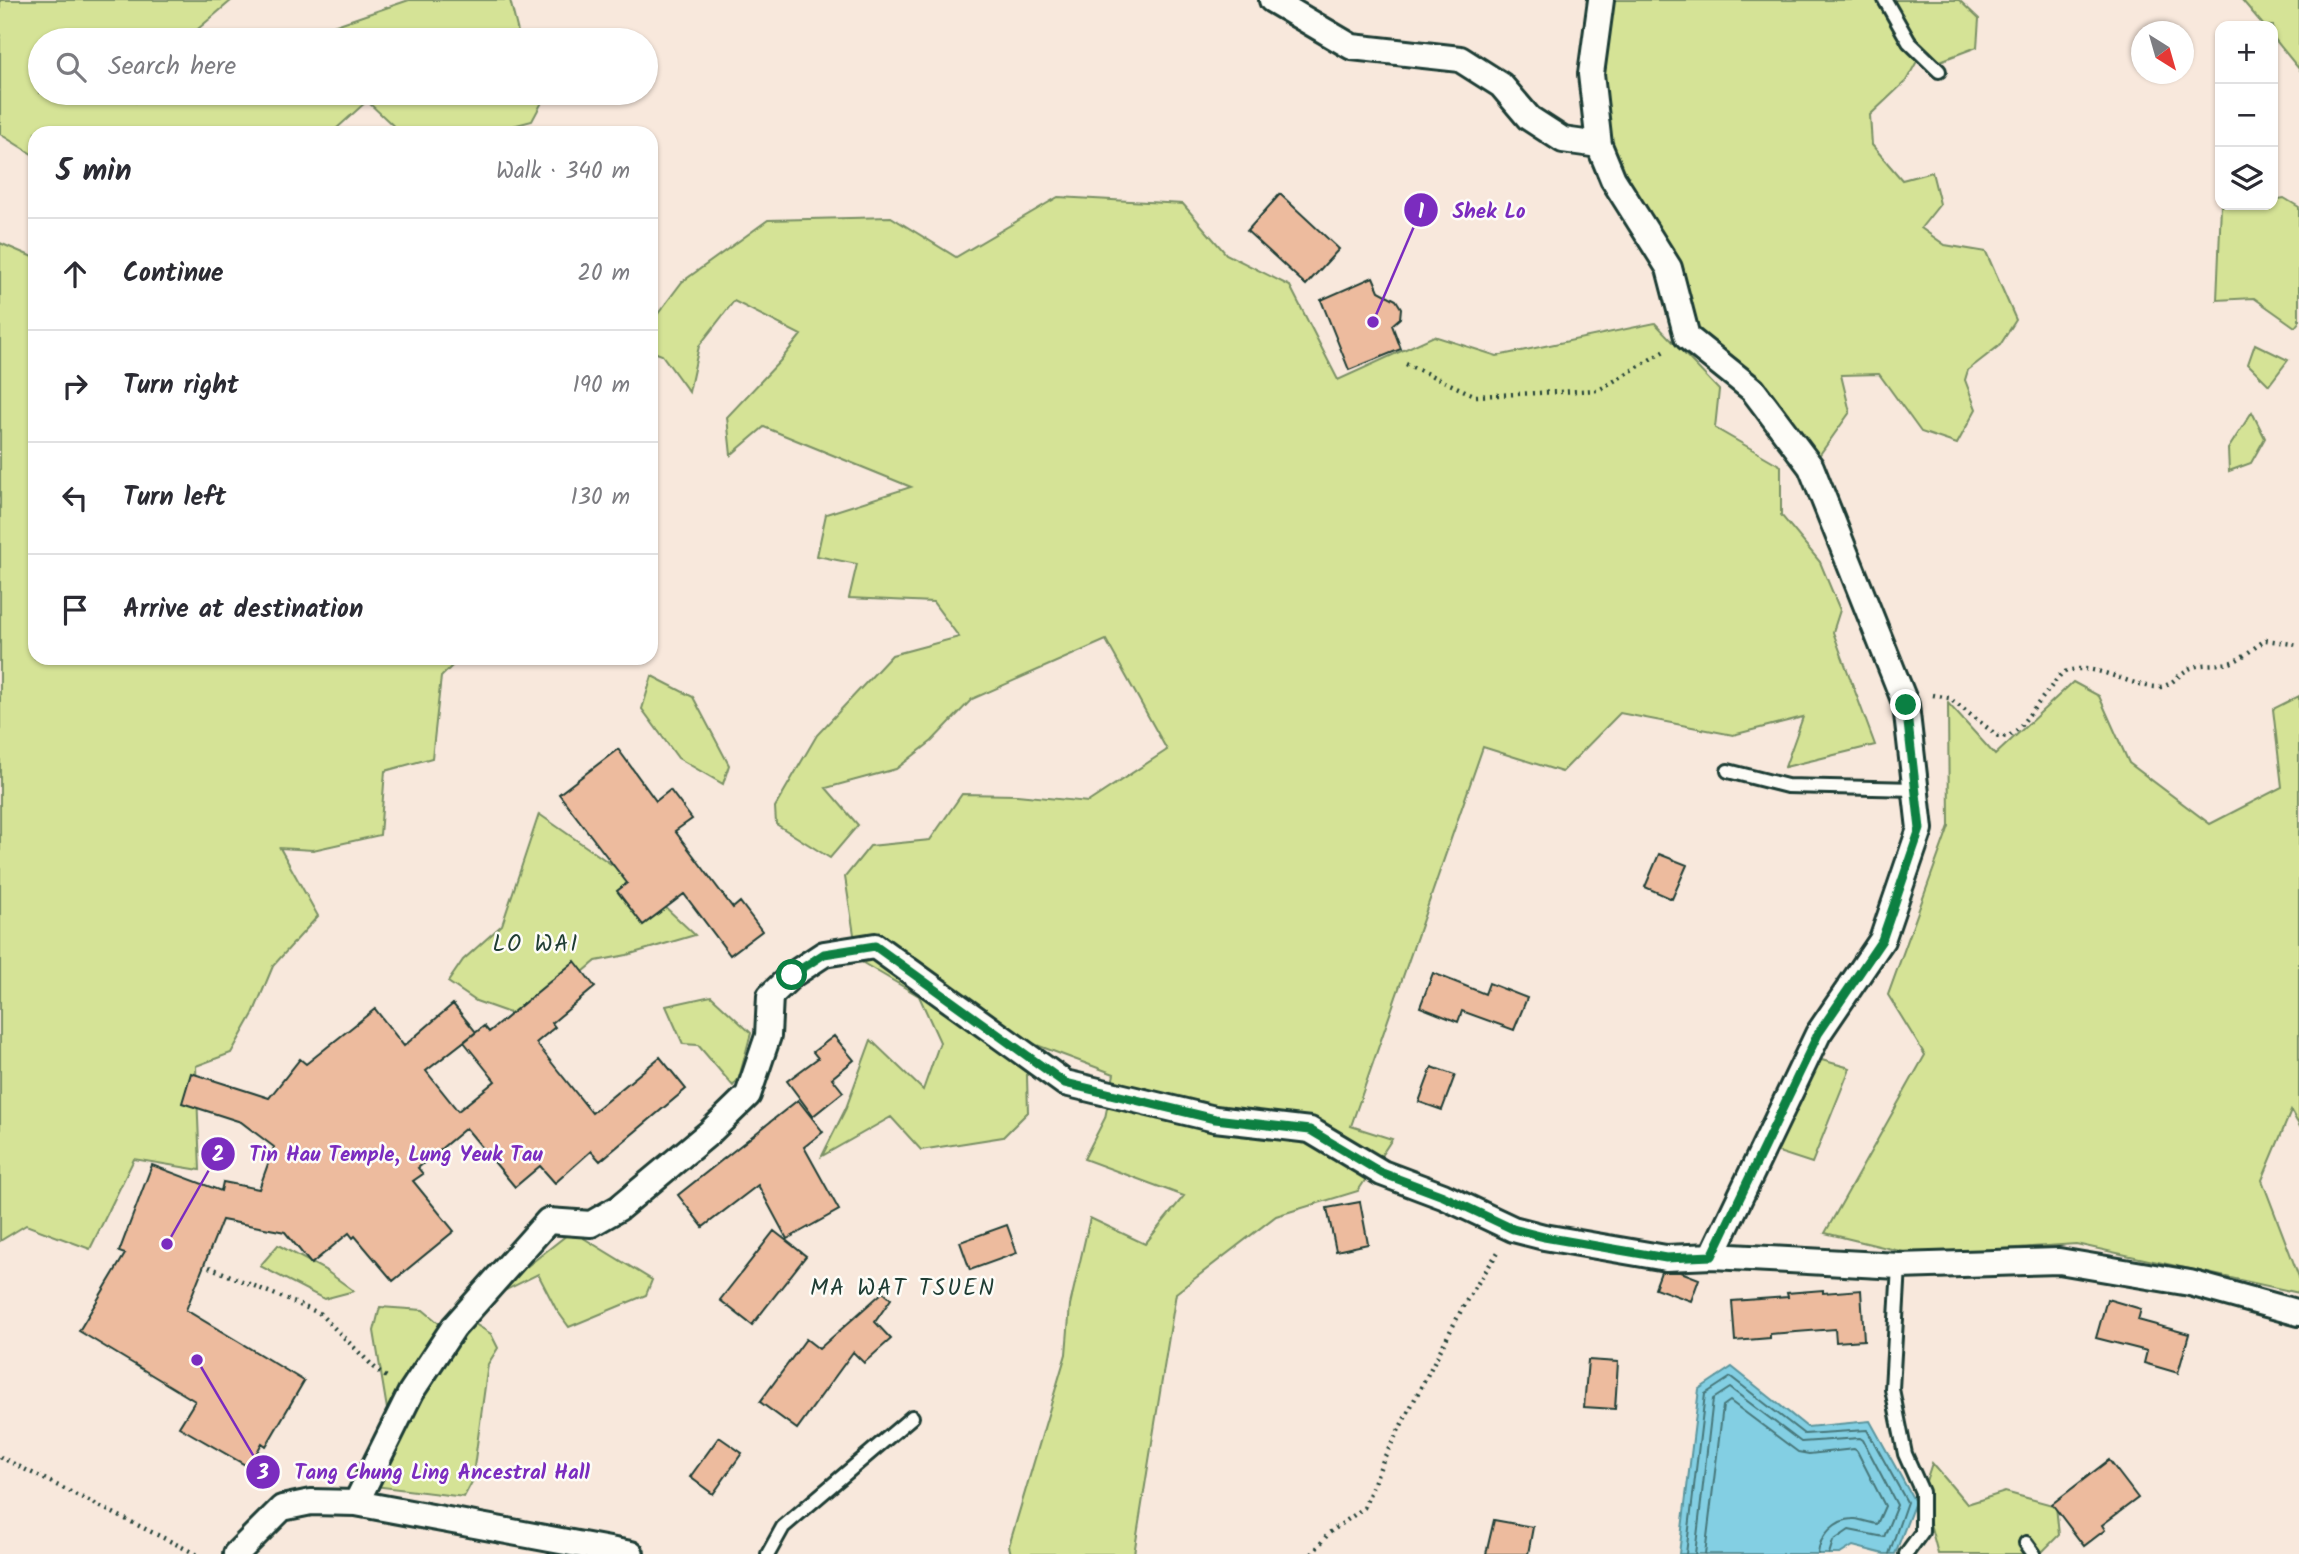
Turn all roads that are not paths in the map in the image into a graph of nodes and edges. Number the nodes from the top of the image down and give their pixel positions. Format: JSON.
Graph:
{"nodes":[{"id":1,"x":1272,"y":0,"type":"edge"},
{"id":2,"x":1601,"y":0,"type":"edge"},
{"id":3,"x":1885,"y":0,"type":"edge"},
{"id":4,"x":1939,"y":71,"type":"dead end"},
{"id":5,"x":1599,"y":145,"type":"junction"},
{"id":6,"x":1728,"y":771,"type":"dead end"},
{"id":7,"x":1916,"y":789,"type":"junction"},
{"id":8,"x":1712,"y":1256,"type":"junction"},
{"id":9,"x":1899,"y":1266,"type":"junction"},
{"id":10,"x":2299,"y":1313,"type":"edge"},
{"id":11,"x":912,"y":1417,"type":"dead end"},
{"id":12,"x":356,"y":1503,"type":"junction"},
{"id":13,"x":236,"y":1554,"type":"edge"},
{"id":14,"x":631,"y":1554,"type":"edge"},
{"id":15,"x":768,"y":1554,"type":"edge"},
{"id":16,"x":1906,"y":1554,"type":"edge"}],
"edges":[{"from":1,"to":5,"type":"street"},
{"from":2,"to":5,"type":"street"},
{"from":3,"to":4,"type":"lane"},
{"from":5,"to":7,"type":"street"},
{"from":6,"to":7,"type":"lane"},
{"from":7,"to":8,"type":"street"},
{"from":8,"to":9,"type":"street"},
{"from":8,"to":12,"type":"street"},
{"from":9,"to":10,"type":"street"},
{"from":9,"to":16,"type":"lane"},
{"from":11,"to":15,"type":"lane"},
{"from":12,"to":13,"type":"street"},
{"from":12,"to":14,"type":"street"}]}
